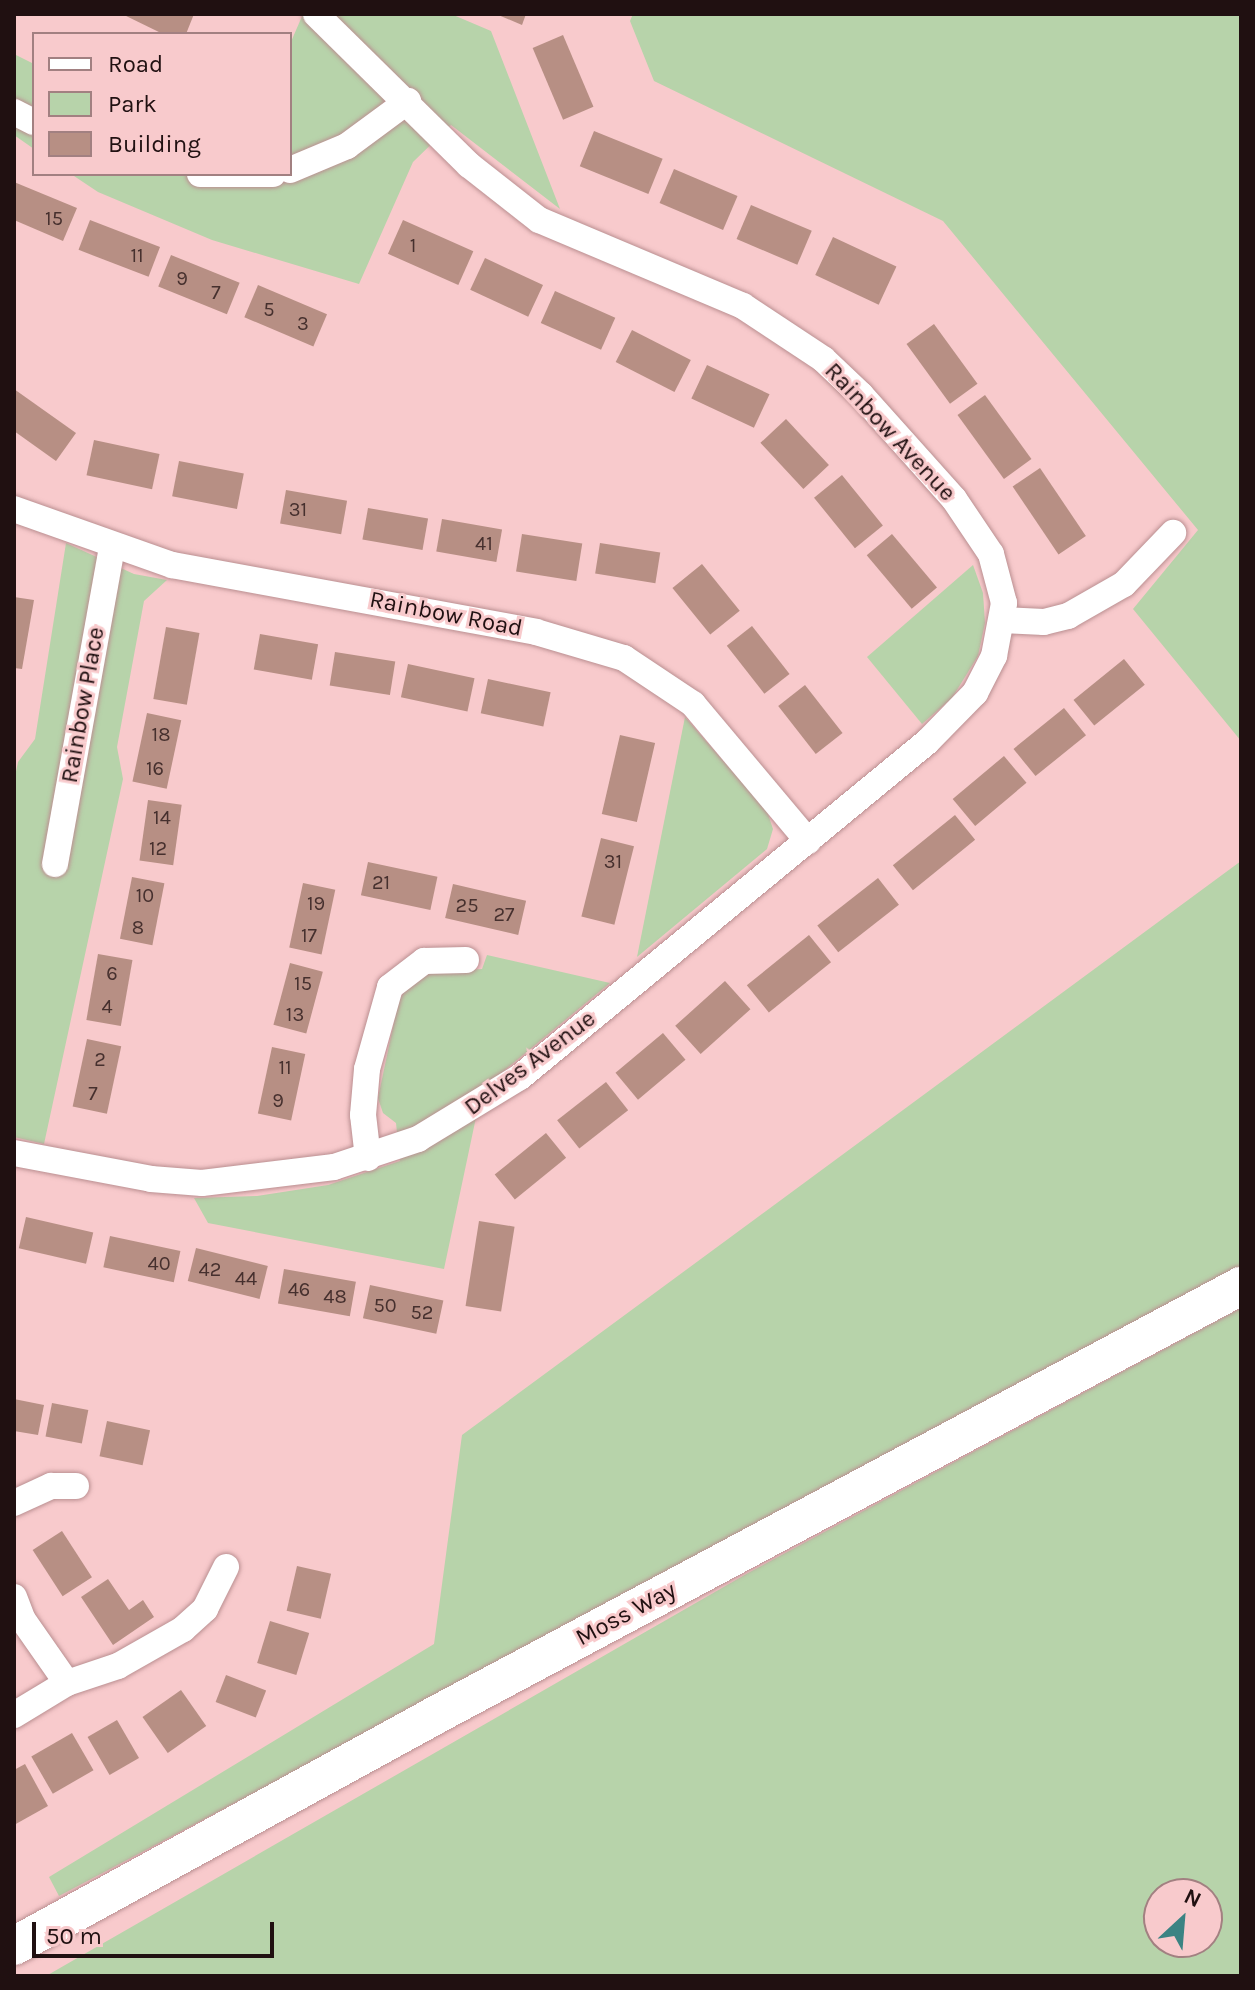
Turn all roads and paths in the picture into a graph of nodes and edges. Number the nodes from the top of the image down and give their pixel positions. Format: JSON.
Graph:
{"nodes":[{"id":1,"x":316,"y":14,"type":"edge"},
{"id":2,"x":408,"y":101,"type":"junction"},
{"id":3,"x":14,"y":112,"type":"edge"},
{"id":4,"x":32,"y":121,"type":"edge"},
{"id":5,"x":292,"y":169,"type":"edge"},
{"id":6,"x":14,"y":509,"type":"edge"},
{"id":7,"x":1173,"y":533,"type":"dead end"},
{"id":8,"x":112,"y":547,"type":"junction"},
{"id":9,"x":1002,"y":620,"type":"junction"},
{"id":10,"x":808,"y":841,"type":"junction"},
{"id":11,"x":55,"y":864,"type":"dead end"},
{"id":12,"x":466,"y":960,"type":"dead end"},
{"id":13,"x":14,"y":1153,"type":"edge"},
{"id":14,"x":368,"y":1158,"type":"junction"},
{"id":15,"x":1241,"y":1286,"type":"edge"},
{"id":16,"x":76,"y":1486,"type":"dead end"},
{"id":17,"x":14,"y":1503,"type":"edge"},
{"id":18,"x":226,"y":1567,"type":"dead end"},
{"id":19,"x":14,"y":1597,"type":"edge"},
{"id":20,"x":67,"y":1683,"type":"junction"},
{"id":21,"x":14,"y":1715,"type":"edge"},
{"id":22,"x":15,"y":1944,"type":"edge"}],
"edges":[{"from":1,"to":2,"type":"street","name":"Rainbow Avenue"},
{"from":2,"to":5,"type":"street"},
{"from":2,"to":9,"type":"street","name":"Rainbow Avenue"},
{"from":3,"to":4,"type":"street"},
{"from":6,"to":8,"type":"street","name":"Rainbow Road"},
{"from":7,"to":9,"type":"street"},
{"from":8,"to":10,"type":"street","name":"Rainbow Road"},
{"from":8,"to":11,"type":"street","name":"Rainbow Place"},
{"from":9,"to":10,"type":"street","name":"Rainbow Avenue"},
{"from":10,"to":14,"type":"street","name":"Delves Avenue"},
{"from":12,"to":14,"type":"street"},
{"from":13,"to":14,"type":"street","name":"Delves Avenue"},
{"from":15,"to":22,"type":"street","name":"Moss Way"},
{"from":16,"to":17,"type":"street"},
{"from":18,"to":20,"type":"street"},
{"from":19,"to":20,"type":"street"},
{"from":20,"to":21,"type":"street"}]}
